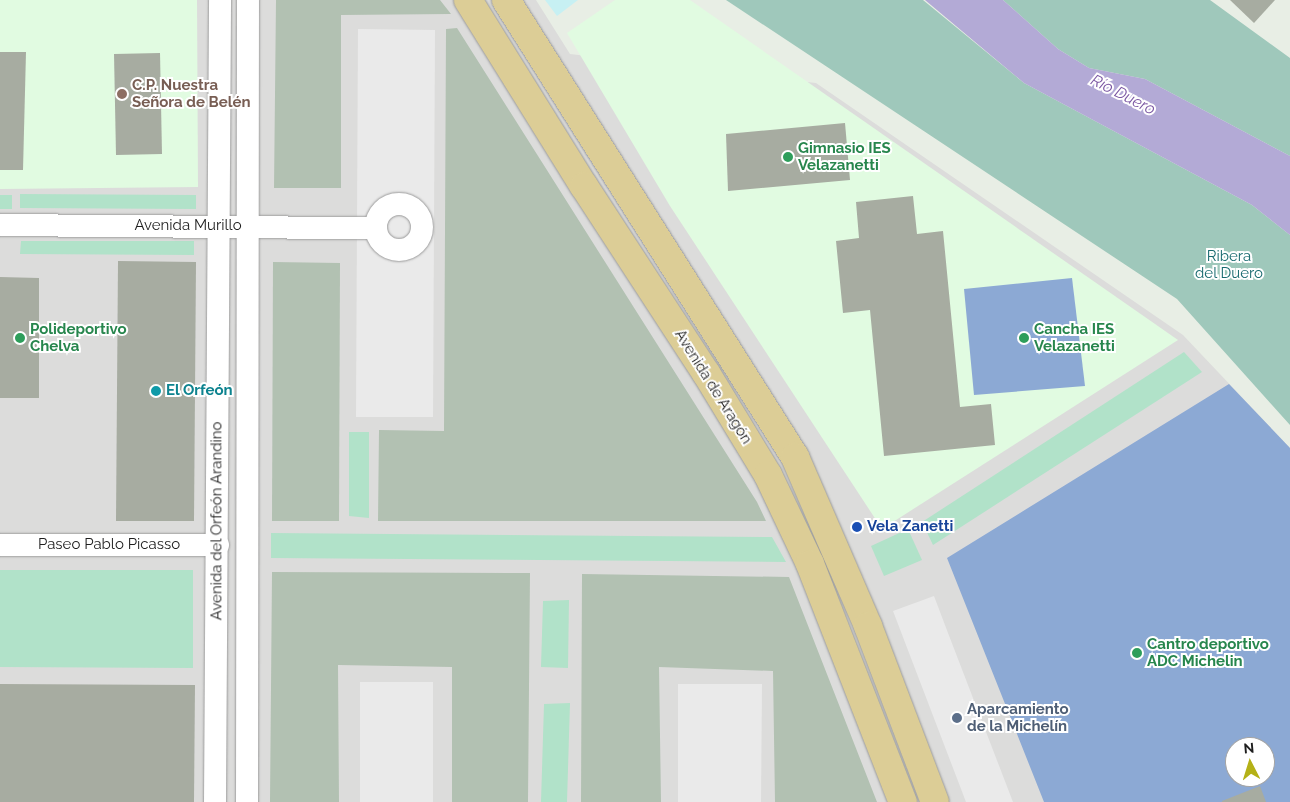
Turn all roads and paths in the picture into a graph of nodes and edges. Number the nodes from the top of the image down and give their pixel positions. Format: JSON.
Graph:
{"nodes":[{"id":1,"x":220,"y":0,"type":"edge"},
{"id":2,"x":248,"y":0,"type":"edge"},
{"id":3,"x":468,"y":0,"type":"edge"},
{"id":4,"x":506,"y":0,"type":"edge"},
{"id":5,"x":0,"y":225,"type":"edge"},
{"id":6,"x":218,"y":226,"type":"junction"},
{"id":7,"x":249,"y":226,"type":"junction"},
{"id":8,"x":375,"y":228,"type":"dead end"},
{"id":9,"x":0,"y":545,"type":"edge"},
{"id":10,"x":218,"y":545,"type":"junction"},
{"id":11,"x":215,"y":802,"type":"edge"},
{"id":12,"x":247,"y":802,"type":"edge"},
{"id":13,"x":903,"y":802,"type":"edge"},
{"id":14,"x":935,"y":802,"type":"edge"}],
"edges":[{"from":1,"to":6,"type":"street","name":"Avenida del Orfeón Arandino"},
{"from":2,"to":7,"type":"street","name":"Avenida del Orfeón Arandino"},
{"from":3,"to":13,"type":"highway","name":"Avenida de Aragón"},
{"from":4,"to":14,"type":"highway"},
{"from":5,"to":6,"type":"street","name":"Avenida Murillo"},
{"from":6,"to":7,"type":"street","name":"Avenida Murillo"},
{"from":6,"to":10,"type":"street","name":"Avenida del Orfeón Arandino"},
{"from":7,"to":8,"type":"street","name":"Avenida Murillo"},
{"from":7,"to":12,"type":"street","name":"Avenida del Orfeón Arandino"},
{"from":9,"to":10,"type":"street","name":"Paseo Pablo Picasso"},
{"from":10,"to":11,"type":"street","name":"Avenida del Orfeón Arandino"}]}
